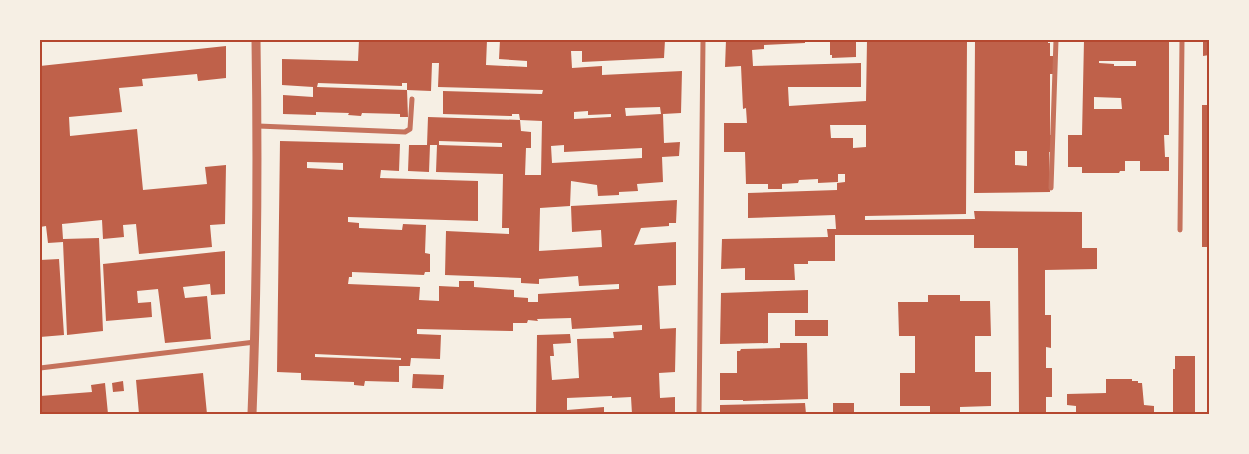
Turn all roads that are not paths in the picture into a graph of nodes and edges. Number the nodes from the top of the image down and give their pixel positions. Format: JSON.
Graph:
{"nodes":[{"id":1,"x":256,"y":40,"type":"edge"},
{"id":2,"x":703,"y":40,"type":"edge"},
{"id":3,"x":1056,"y":40,"type":"edge"},
{"id":4,"x":1182,"y":40,"type":"edge"},
{"id":5,"x":412,"y":99,"type":"dead end"},
{"id":6,"x":258,"y":126,"type":"junction"},
{"id":7,"x":1051,"y":188,"type":"dead end"},
{"id":8,"x":1180,"y":230,"type":"dead end"},
{"id":9,"x":255,"y":342,"type":"junction"},
{"id":10,"x":40,"y":368,"type":"edge"},
{"id":11,"x":252,"y":414,"type":"edge"},
{"id":12,"x":699,"y":414,"type":"edge"}],
"edges":[{"from":1,"to":6,"type":"street"},
{"from":2,"to":12,"type":"street"},
{"from":3,"to":7,"type":"street"},
{"from":4,"to":8,"type":"street"},
{"from":5,"to":6,"type":"street"},
{"from":6,"to":9,"type":"street"},
{"from":9,"to":10,"type":"street"},
{"from":9,"to":11,"type":"street"}]}
